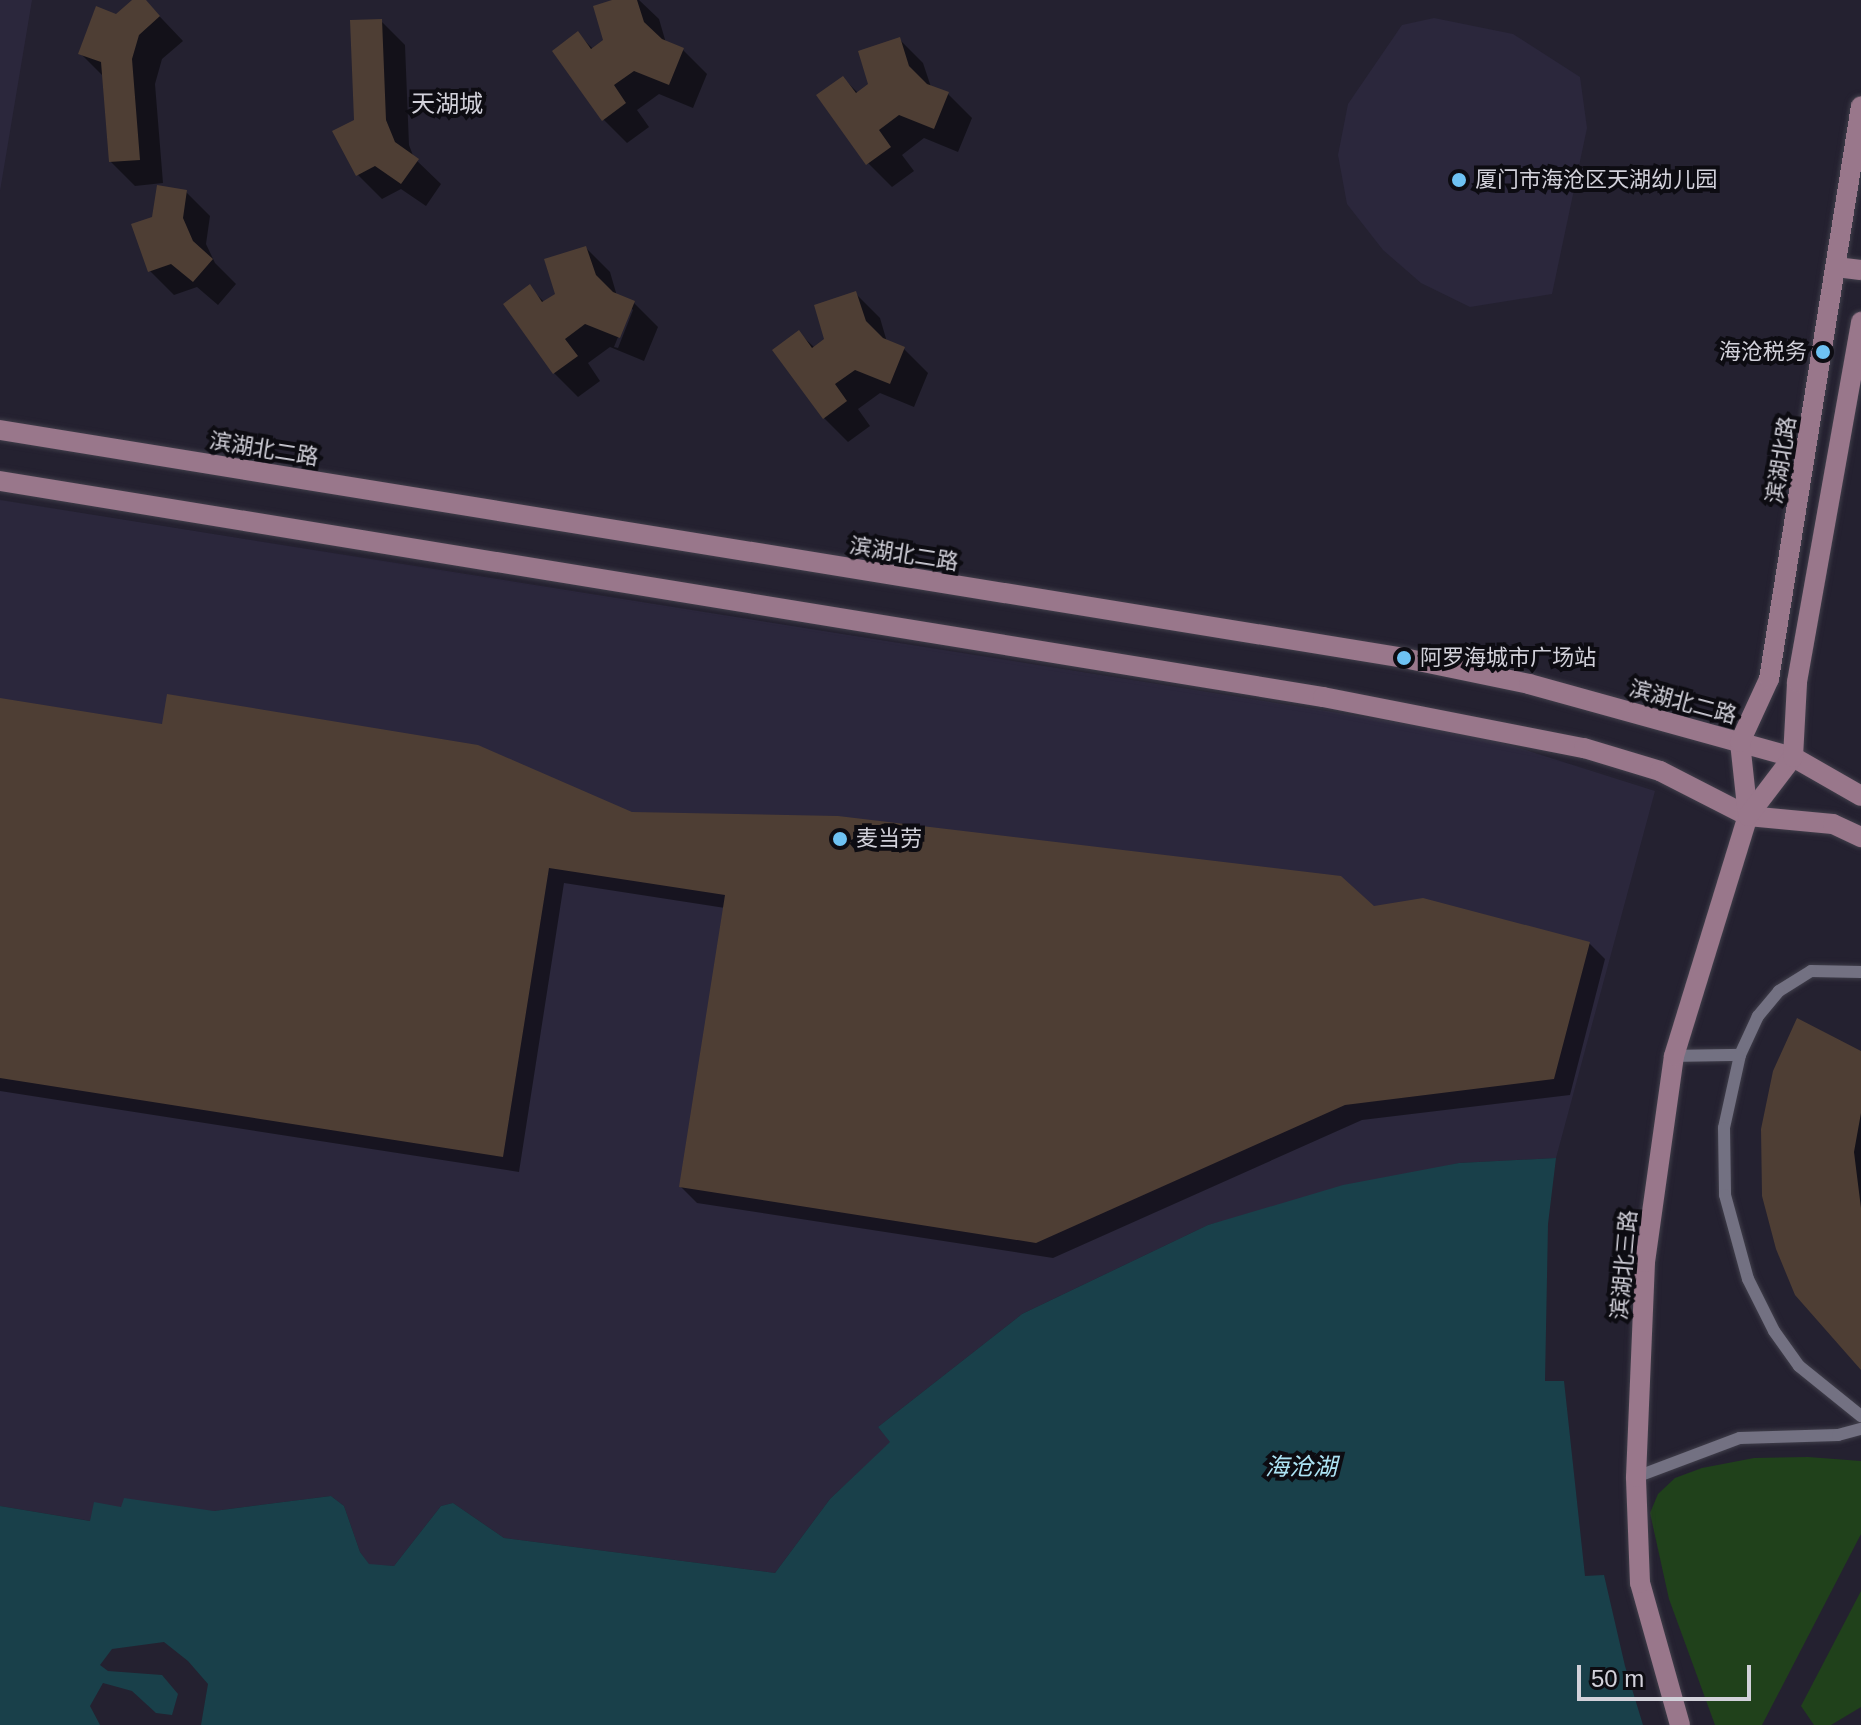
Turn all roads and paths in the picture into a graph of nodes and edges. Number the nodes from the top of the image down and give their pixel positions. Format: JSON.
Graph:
{"nodes":[{"id":1,"x":1861,"y":106,"type":"edge"},
{"id":2,"x":1836,"y":267,"type":"junction"},
{"id":3,"x":1861,"y":270,"type":"edge"},
{"id":4,"x":1861,"y":322,"type":"edge"},
{"id":5,"x":0,"y":430,"type":"edge"},
{"id":6,"x":0,"y":481,"type":"edge"},
{"id":7,"x":1740,"y":742,"type":"junction"},
{"id":8,"x":1793,"y":757,"type":"junction"},
{"id":9,"x":1861,"y":796,"type":"edge"},
{"id":10,"x":1748,"y":816,"type":"junction"},
{"id":11,"x":1861,"y":837,"type":"edge"},
{"id":12,"x":1861,"y":972,"type":"edge"},
{"id":13,"x":1740,"y":1055,"type":"junction"},
{"id":14,"x":1674,"y":1056,"type":"junction"},
{"id":15,"x":1861,"y":1416,"type":"edge"},
{"id":16,"x":1861,"y":1429,"type":"edge"},
{"id":17,"x":1636,"y":1477,"type":"junction"},
{"id":18,"x":1680,"y":1725,"type":"edge"}],
"edges":[{"from":1,"to":2,"type":"street","name":"滨湖北路"},
{"from":2,"to":3,"type":"street"},
{"from":2,"to":7,"type":"street","name":"滨湖北路"},
{"from":4,"to":8,"type":"street"},
{"from":5,"to":7,"type":"street","name":"滨湖北二路"},
{"from":6,"to":10,"type":"street"},
{"from":7,"to":8,"type":"street","name":"滨湖北二路"},
{"from":7,"to":10,"type":"street"},
{"from":8,"to":9,"type":"street"},
{"from":8,"to":10,"type":"street"},
{"from":10,"to":11,"type":"street"},
{"from":10,"to":14,"type":"street","name":"滨湖北三路"},
{"from":12,"to":13,"type":"lane"},
{"from":13,"to":14,"type":"lane"},
{"from":13,"to":15,"type":"lane"},
{"from":14,"to":17,"type":"street","name":"滨湖北三路"},
{"from":16,"to":17,"type":"lane"},
{"from":17,"to":18,"type":"street","name":"滨湖北三路"}]}
